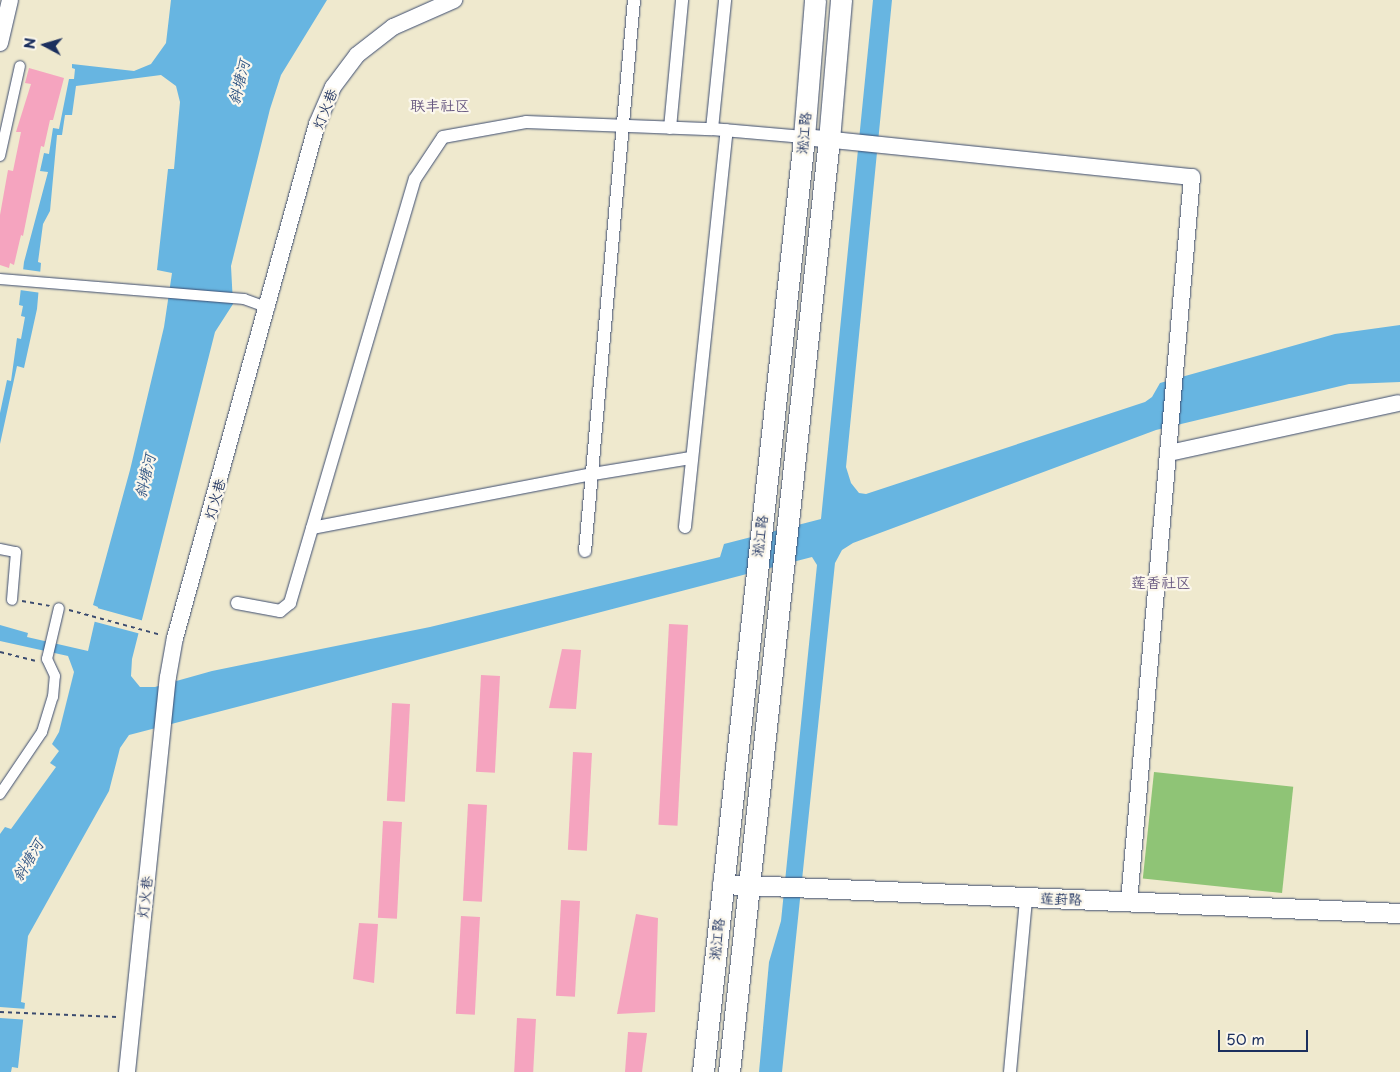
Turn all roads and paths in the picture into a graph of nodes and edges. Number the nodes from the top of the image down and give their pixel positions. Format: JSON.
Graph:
{"nodes":[{"id":1,"x":10,"y":0,"type":"edge"},
{"id":2,"x":454,"y":0,"type":"edge"},
{"id":3,"x":634,"y":0,"type":"edge"},
{"id":4,"x":682,"y":0,"type":"edge"},
{"id":5,"x":725,"y":0,"type":"edge"},
{"id":6,"x":815,"y":0,"type":"edge"},
{"id":7,"x":841,"y":0,"type":"edge"},
{"id":8,"x":0,"y":43,"type":"edge"},
{"id":9,"x":20,"y":66,"type":"dead end"},
{"id":10,"x":624,"y":128,"type":"junction"},
{"id":11,"x":670,"y":128,"type":"junction"},
{"id":12,"x":712,"y":129,"type":"junction"},
{"id":13,"x":727,"y":130,"type":"junction"},
{"id":14,"x":804,"y":137,"type":"junction"},
{"id":15,"x":829,"y":140,"type":"junction"},
{"id":16,"x":0,"y":156,"type":"edge"},
{"id":17,"x":0,"y":279,"type":"edge"},
{"id":18,"x":269,"y":308,"type":"junction"},
{"id":19,"x":1398,"y":404,"type":"dead end"},
{"id":20,"x":1169,"y":454,"type":"junction"},
{"id":21,"x":691,"y":458,"type":"junction"},
{"id":22,"x":593,"y":474,"type":"junction"},
{"id":23,"x":685,"y":527,"type":"dead end"},
{"id":24,"x":312,"y":528,"type":"junction"},
{"id":25,"x":0,"y":549,"type":"edge"},
{"id":26,"x":586,"y":551,"type":"dead end"},
{"id":27,"x":12,"y":600,"type":"joint"},
{"id":28,"x":237,"y":603,"type":"dead end"},
{"id":29,"x":59,"y":608,"type":"junction"},
{"id":30,"x":153,"y":633,"type":"dead end"},
{"id":31,"x":0,"y":652,"type":"edge"},
{"id":32,"x":50,"y":664,"type":"junction"},
{"id":33,"x":0,"y":794,"type":"edge"},
{"id":34,"x":722,"y":884,"type":"junction"},
{"id":35,"x":748,"y":886,"type":"junction"},
{"id":36,"x":1026,"y":898,"type":"junction"},
{"id":37,"x":1129,"y":902,"type":"junction"},
{"id":38,"x":1400,"y":912,"type":"edge"},
{"id":39,"x":0,"y":1012,"type":"edge"},
{"id":40,"x":133,"y":1018,"type":"junction"},
{"id":41,"x":127,"y":1072,"type":"edge"},
{"id":42,"x":703,"y":1072,"type":"edge"},
{"id":43,"x":729,"y":1072,"type":"edge"},
{"id":44,"x":1010,"y":1072,"type":"edge"}],
"edges":[{"from":1,"to":8,"type":"street"},
{"from":2,"to":18,"type":"street","name":"灯火巷"},
{"from":3,"to":10,"type":"street"},
{"from":4,"to":11,"type":"street"},
{"from":5,"to":12,"type":"street"},
{"from":6,"to":14,"type":"main road","name":"淞江路"},
{"from":7,"to":15,"type":"main road","name":"淞江路"},
{"from":9,"to":16,"type":"street"},
{"from":10,"to":11,"type":"street"},
{"from":10,"to":22,"type":"street"},
{"from":10,"to":24,"type":"street"},
{"from":11,"to":12,"type":"street"},
{"from":12,"to":13,"type":"street"},
{"from":13,"to":14,"type":"street"},
{"from":13,"to":21,"type":"street"},
{"from":14,"to":15,"type":"street"},
{"from":14,"to":34,"type":"main road","name":"淞江路"},
{"from":15,"to":20,"type":"street"},
{"from":15,"to":35,"type":"main road","name":"淞江路"},
{"from":17,"to":18,"type":"street"},
{"from":18,"to":40,"type":"street","name":"灯火巷"},
{"from":19,"to":20,"type":"street"},
{"from":20,"to":37,"type":"street"},
{"from":21,"to":22,"type":"street"},
{"from":21,"to":23,"type":"street"},
{"from":22,"to":24,"type":"street"},
{"from":22,"to":26,"type":"street"},
{"from":24,"to":28,"type":"street"},
{"from":25,"to":27,"type":"street"},
{"from":27,"to":29,"type":"path"},
{"from":29,"to":30,"type":"path"},
{"from":29,"to":32,"type":"street"},
{"from":31,"to":32,"type":"path"},
{"from":32,"to":33,"type":"street"},
{"from":34,"to":35,"type":"main road","name":"莲葑路"},
{"from":34,"to":42,"type":"main road","name":"淞江路"},
{"from":35,"to":36,"type":"main road","name":"莲葑路"},
{"from":35,"to":43,"type":"main road","name":"淞江路"},
{"from":36,"to":37,"type":"main road","name":"莲葑路"},
{"from":36,"to":44,"type":"street"},
{"from":37,"to":38,"type":"main road","name":"莲葑路"},
{"from":39,"to":40,"type":"path"},
{"from":40,"to":41,"type":"street","name":"灯火巷"}]}
